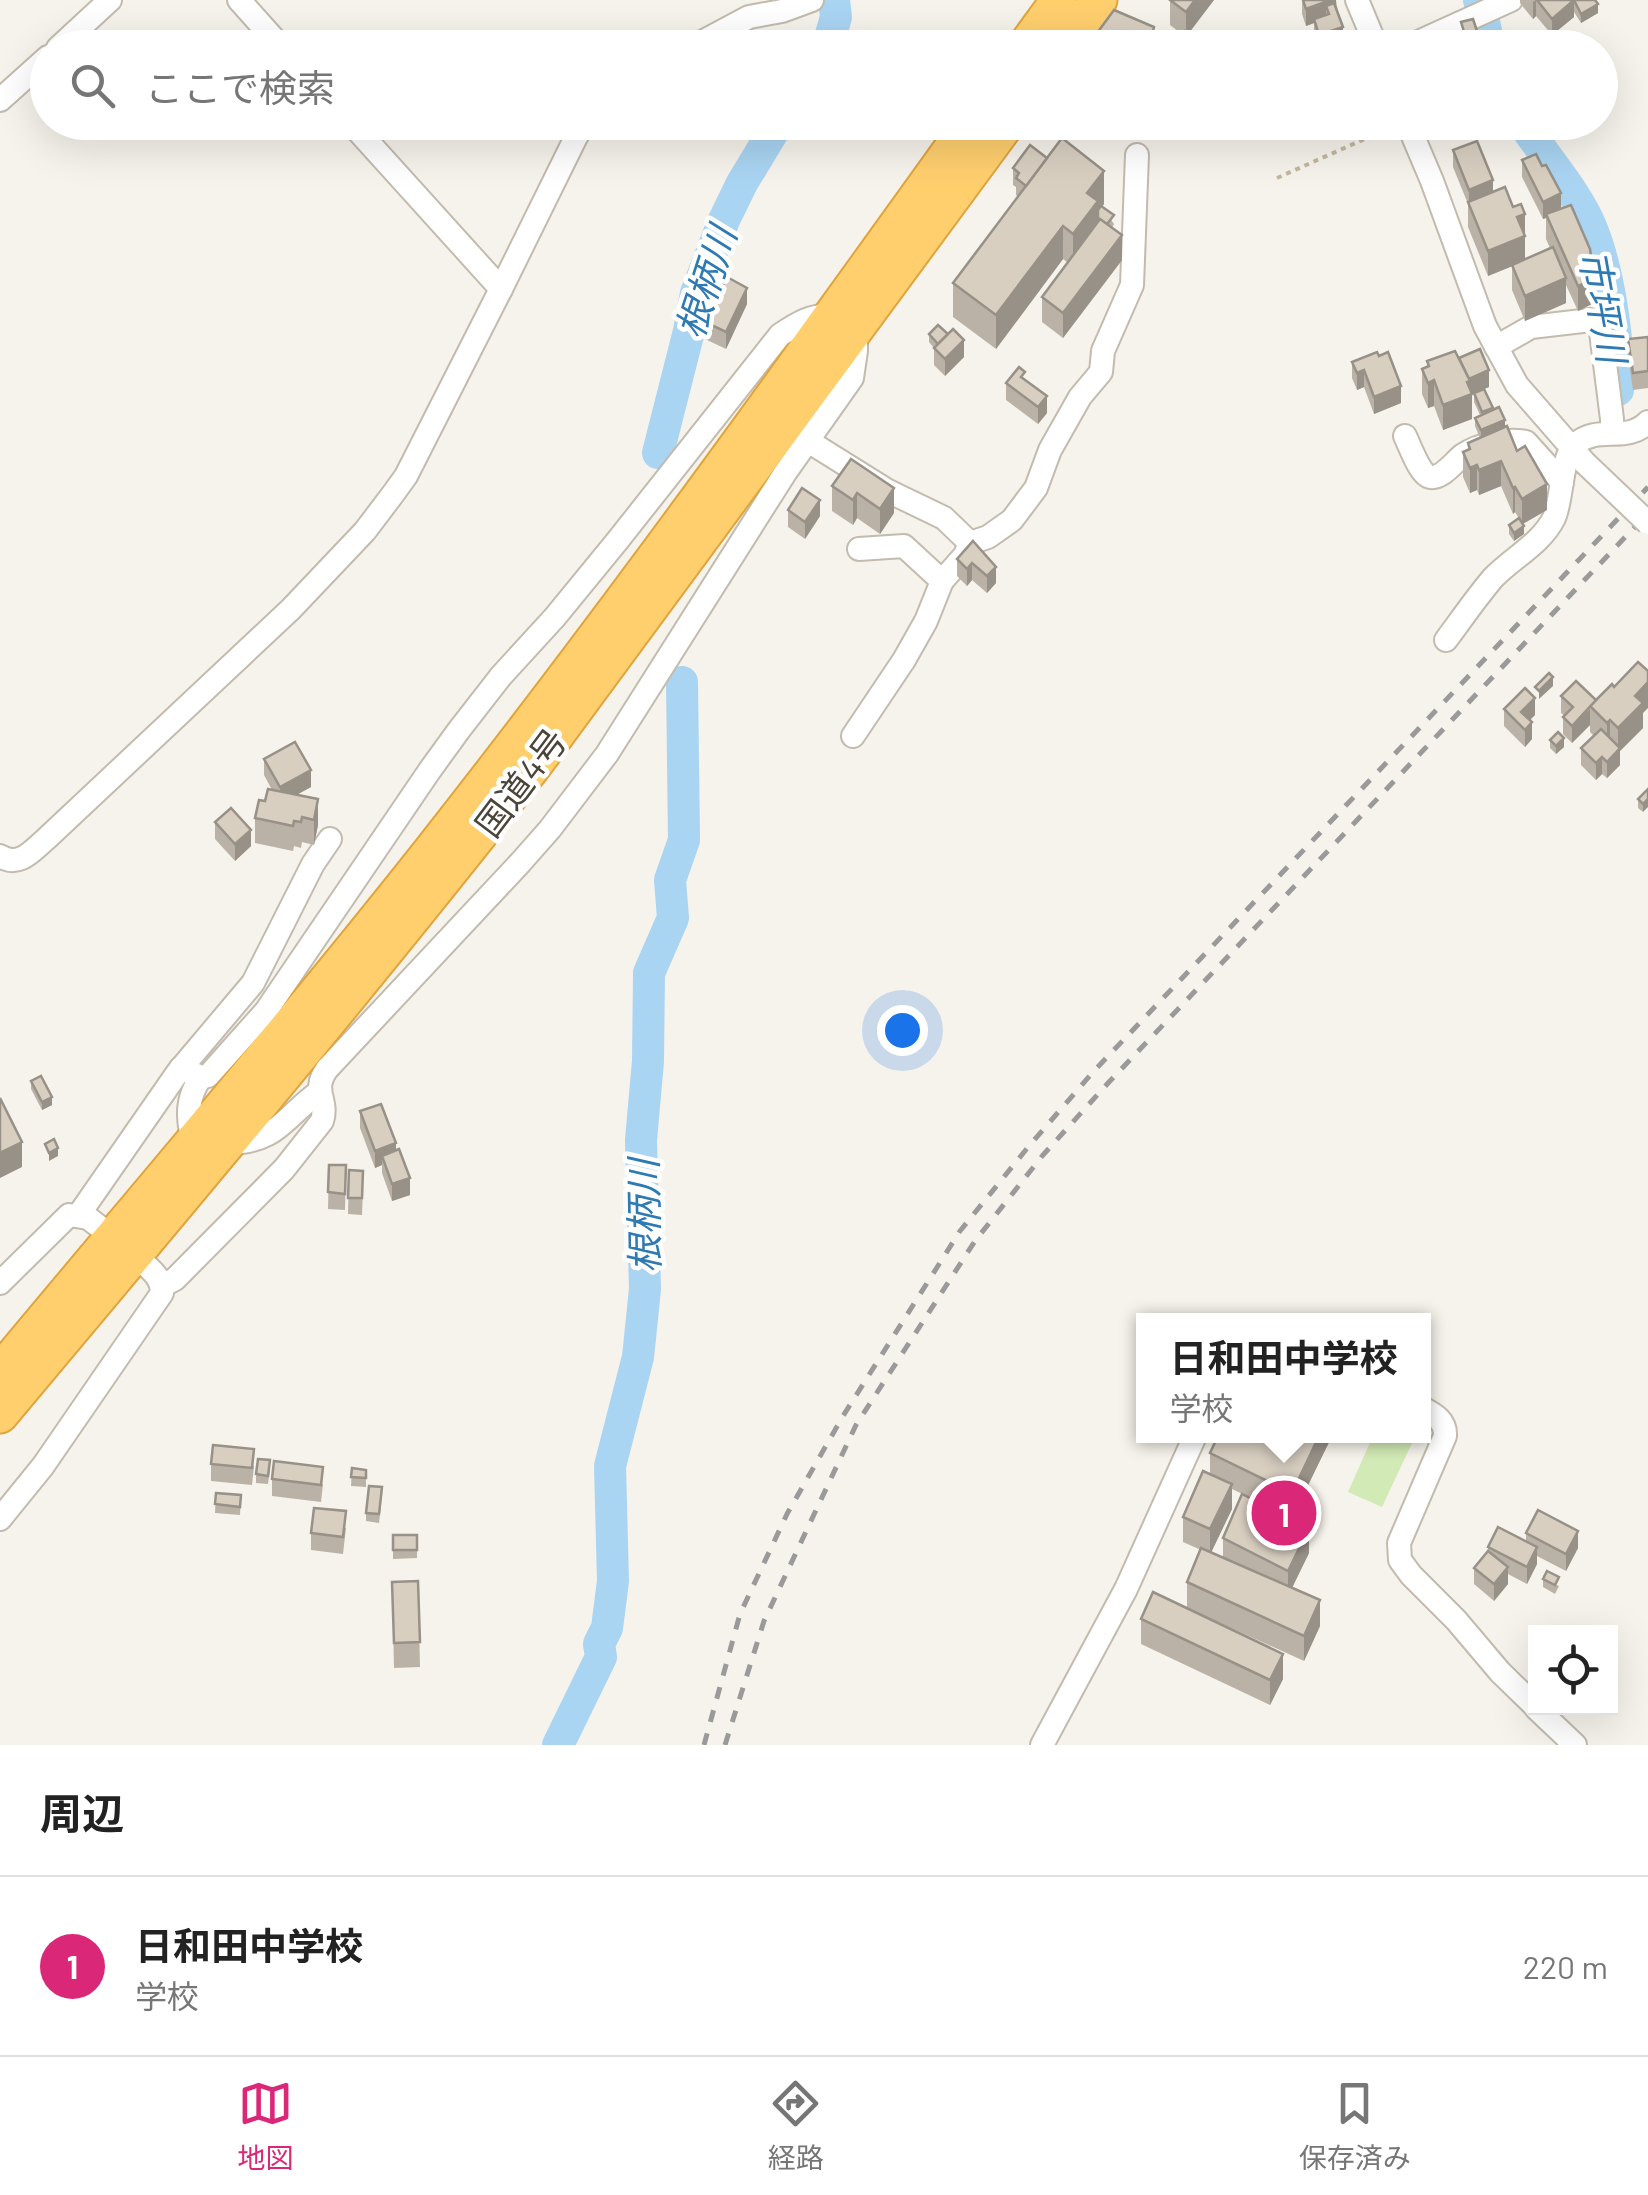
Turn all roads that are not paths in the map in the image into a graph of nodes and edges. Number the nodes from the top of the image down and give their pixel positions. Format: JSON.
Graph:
{"nodes":[{"id":1,"x":110,"y":0,"type":"edge"},
{"id":2,"x":239,"y":0,"type":"edge"},
{"id":3,"x":812,"y":0,"type":"edge"},
{"id":4,"x":1059,"y":0,"type":"edge"},
{"id":5,"x":1098,"y":0,"type":"edge"},
{"id":6,"x":1357,"y":0,"type":"edge"},
{"id":7,"x":1508,"y":1,"type":"edge"},
{"id":8,"x":78,"y":30,"type":"edge"},
{"id":9,"x":266,"y":30,"type":"edge"},
{"id":10,"x":725,"y":30,"type":"edge"},
{"id":11,"x":1037,"y":30,"type":"edge"},
{"id":12,"x":1077,"y":30,"type":"edge"},
{"id":13,"x":1370,"y":30,"type":"edge"},
{"id":14,"x":1444,"y":30,"type":"edge"},
{"id":15,"x":30,"y":73,"type":"edge"},
{"id":16,"x":0,"y":100,"type":"edge"},
{"id":17,"x":366,"y":140,"type":"edge"},
{"id":18,"x":575,"y":140,"type":"edge"},
{"id":19,"x":960,"y":140,"type":"edge"},
{"id":20,"x":993,"y":140,"type":"edge"},
{"id":21,"x":1413,"y":140,"type":"edge"},
{"id":22,"x":1137,"y":155,"type":"dead end"},
{"id":23,"x":501,"y":289,"type":"junction"},
{"id":24,"x":844,"y":321,"type":"junction"},
{"id":25,"x":1496,"y":347,"type":"junction"},
{"id":26,"x":1648,"y":422,"type":"edge"},
{"id":27,"x":1612,"y":433,"type":"junction"},
{"id":28,"x":1405,"y":436,"type":"dead end"},
{"id":29,"x":808,"y":440,"type":"junction"},
{"id":30,"x":1578,"y":456,"type":"junction"},
{"id":31,"x":1562,"y":482,"type":"junction"},
{"id":32,"x":1648,"y":523,"type":"edge"},
{"id":33,"x":970,"y":542,"type":"junction"},
{"id":34,"x":860,"y":549,"type":"dead end"},
{"id":35,"x":942,"y":581,"type":"junction"},
{"id":36,"x":1446,"y":640,"type":"dead end"},
{"id":37,"x":853,"y":736,"type":"dead end"},
{"id":38,"x":330,"y":840,"type":"dead end"},
{"id":39,"x":0,"y":856,"type":"edge"},
{"id":40,"x":191,"y":1073,"type":"junction"},
{"id":41,"x":319,"y":1092,"type":"junction"},
{"id":42,"x":193,"y":1142,"type":"junction"},
{"id":43,"x":229,"y":1143,"type":"junction"},
{"id":44,"x":78,"y":1216,"type":"junction"},
{"id":45,"x":124,"y":1246,"type":"junction"},
{"id":46,"x":0,"y":1283,"type":"edge"},
{"id":47,"x":162,"y":1286,"type":"junction"},
{"id":48,"x":0,"y":1372,"type":"edge"},
{"id":49,"x":1431,"y":1414,"type":"edge"},
{"id":50,"x":0,"y":1416,"type":"edge"},
{"id":51,"x":1191,"y":1443,"type":"edge"},
{"id":52,"x":0,"y":1519,"type":"edge"},
{"id":53,"x":1528,"y":1699,"type":"edge"},
{"id":54,"x":1544,"y":1715,"type":"edge"},
{"id":55,"x":1042,"y":1745,"type":"edge"},
{"id":56,"x":1574,"y":1745,"type":"edge"}],
"edges":[{"from":1,"to":8,"type":"street"},
{"from":2,"to":9,"type":"street"},
{"from":3,"to":10,"type":"street"},
{"from":4,"to":11,"type":"highway"},
{"from":5,"to":12,"type":"highway"},
{"from":6,"to":13,"type":"street"},
{"from":7,"to":14,"type":"street"},
{"from":15,"to":16,"type":"street"},
{"from":17,"to":23,"type":"street"},
{"from":18,"to":23,"type":"street"},
{"from":19,"to":24,"type":"highway","name":"国道4号"},
{"from":20,"to":24,"type":"highway","name":"国道4号"},
{"from":21,"to":25,"type":"street"},
{"from":22,"to":33,"type":"street"},
{"from":23,"to":39,"type":"street"},
{"from":24,"to":29,"type":"street"},
{"from":24,"to":40,"type":"street"},
{"from":24,"to":42,"type":"highway","name":"国道4号"},
{"from":24,"to":43,"type":"highway","name":"国道4号"},
{"from":25,"to":27,"type":"street"},
{"from":25,"to":30,"type":"street"},
{"from":26,"to":27,"type":"street"},
{"from":27,"to":30,"type":"street"},
{"from":28,"to":31,"type":"street"},
{"from":29,"to":33,"type":"street"},
{"from":29,"to":41,"type":"street"},
{"from":30,"to":31,"type":"street"},
{"from":30,"to":32,"type":"street","bridge":true},
{"from":31,"to":36,"type":"street"},
{"from":33,"to":35,"type":"street"},
{"from":34,"to":35,"type":"street"},
{"from":35,"to":37,"type":"street"},
{"from":38,"to":40,"type":"street"},
{"from":40,"to":42,"type":"street"},
{"from":40,"to":44,"type":"street"},
{"from":41,"to":43,"type":"street"},
{"from":41,"to":47,"type":"street"},
{"from":42,"to":45,"type":"highway","name":"国道4号"},
{"from":43,"to":45,"type":"highway","name":"国道4号"},
{"from":44,"to":45,"type":"street"},
{"from":44,"to":46,"type":"street"},
{"from":45,"to":47,"type":"street"},
{"from":45,"to":48,"type":"highway","name":"国道4号"},
{"from":45,"to":50,"type":"highway","name":"国道4号"},
{"from":47,"to":52,"type":"street"},
{"from":49,"to":53,"type":"street"},
{"from":51,"to":55,"type":"street"},
{"from":54,"to":56,"type":"street"}]}
